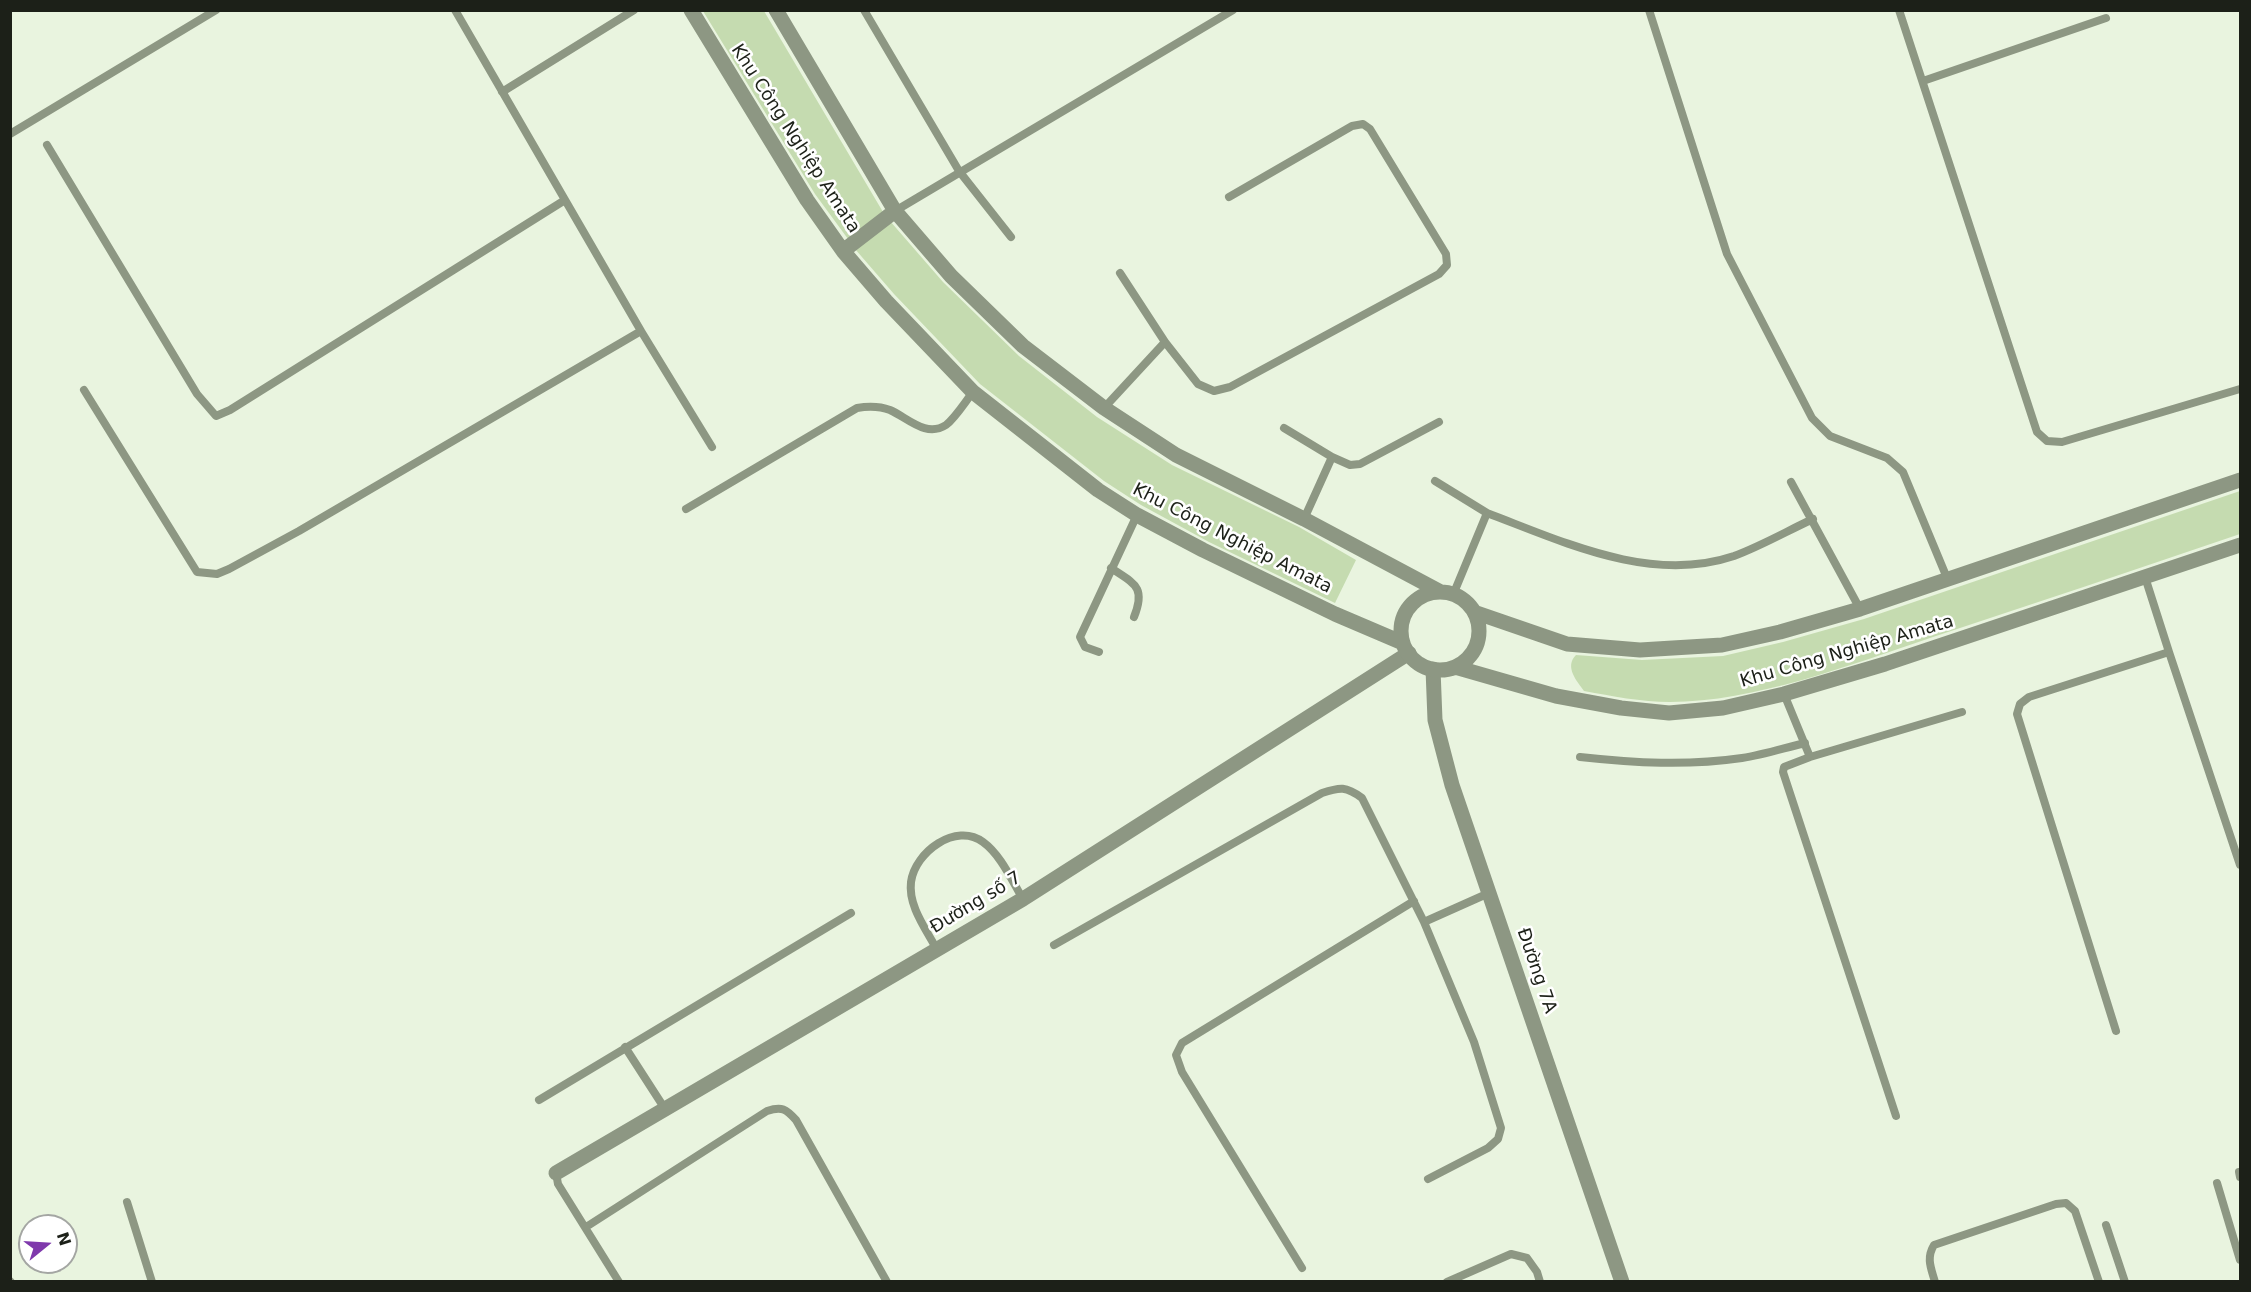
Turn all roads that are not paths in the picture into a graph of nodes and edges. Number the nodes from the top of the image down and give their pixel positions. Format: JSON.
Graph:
{"nodes":[{"id":1,"x":216,"y":10,"type":"edge"},
{"id":2,"x":455,"y":10,"type":"edge"},
{"id":3,"x":634,"y":10,"type":"edge"},
{"id":4,"x":691,"y":10,"type":"edge"},
{"id":5,"x":776,"y":10,"type":"edge"},
{"id":6,"x":864,"y":10,"type":"edge"},
{"id":7,"x":1233,"y":10,"type":"edge"},
{"id":8,"x":1649,"y":10,"type":"edge"},
{"id":9,"x":1899,"y":10,"type":"edge"},
{"id":10,"x":2106,"y":18,"type":"dead end"},
{"id":11,"x":1923,"y":81,"type":"junction"},
{"id":12,"x":502,"y":92,"type":"junction"},
{"id":13,"x":10,"y":134,"type":"edge"},
{"id":14,"x":47,"y":145,"type":"dead end"},
{"id":15,"x":959,"y":171,"type":"junction"},
{"id":16,"x":1229,"y":197,"type":"dead end"},
{"id":17,"x":565,"y":200,"type":"junction"},
{"id":18,"x":895,"y":211,"type":"junction"},
{"id":19,"x":1011,"y":237,"type":"dead end"},
{"id":20,"x":843,"y":251,"type":"junction"},
{"id":21,"x":1120,"y":273,"type":"dead end"},
{"id":22,"x":640,"y":331,"type":"junction"},
{"id":23,"x":1165,"y":342,"type":"junction"},
{"id":24,"x":2241,"y":389,"type":"edge"},
{"id":25,"x":84,"y":390,"type":"dead end"},
{"id":26,"x":973,"y":392,"type":"junction"},
{"id":27,"x":1104,"y":408,"type":"junction"},
{"id":28,"x":1439,"y":422,"type":"dead end"},
{"id":29,"x":1284,"y":428,"type":"dead end"},
{"id":30,"x":712,"y":447,"type":"dead end"},
{"id":31,"x":1332,"y":457,"type":"junction"},
{"id":32,"x":2241,"y":480,"type":"edge"},
{"id":33,"x":1435,"y":481,"type":"dead end"},
{"id":34,"x":1791,"y":482,"type":"dead end"},
{"id":35,"x":686,"y":509,"type":"dead end"},
{"id":36,"x":1487,"y":513,"type":"junction"},
{"id":37,"x":1137,"y":515,"type":"junction"},
{"id":38,"x":1304,"y":519,"type":"junction"},
{"id":39,"x":1813,"y":519,"type":"junction"},
{"id":40,"x":2241,"y":545,"type":"edge"},
{"id":41,"x":1111,"y":568,"type":"junction"},
{"id":42,"x":2145,"y":577,"type":"junction"},
{"id":43,"x":1947,"y":578,"type":"junction"},
{"id":44,"x":1447,"y":593,"type":"junction"},
{"id":45,"x":1860,"y":609,"type":"junction"},
{"id":46,"x":1474,"y":612,"type":"junction"},
{"id":47,"x":1134,"y":617,"type":"dead end"},
{"id":48,"x":1406,"y":648,"type":"junction"},
{"id":49,"x":1099,"y":652,"type":"dead end"},
{"id":50,"x":2169,"y":652,"type":"junction"},
{"id":51,"x":1455,"y":667,"type":"junction"},
{"id":52,"x":1433,"y":669,"type":"junction"},
{"id":53,"x":1784,"y":694,"type":"junction"},
{"id":54,"x":1962,"y":712,"type":"dead end"},
{"id":55,"x":1805,"y":743,"type":"junction"},
{"id":56,"x":1580,"y":757,"type":"dead end"},
{"id":57,"x":1810,"y":757,"type":"junction"},
{"id":58,"x":2241,"y":865,"type":"edge"},
{"id":59,"x":1489,"y":893,"type":"junction"},
{"id":60,"x":1023,"y":899,"type":"junction"},
{"id":61,"x":1414,"y":901,"type":"junction"},
{"id":62,"x":851,"y":913,"type":"dead end"},
{"id":63,"x":1424,"y":922,"type":"junction"},
{"id":64,"x":1054,"y":945,"type":"dead end"},
{"id":65,"x":937,"y":950,"type":"junction"},
{"id":66,"x":2116,"y":1030,"type":"dead end"},
{"id":67,"x":625,"y":1047,"type":"junction"},
{"id":68,"x":539,"y":1100,"type":"dead end"},
{"id":69,"x":665,"y":1109,"type":"junction"},
{"id":70,"x":1896,"y":1116,"type":"dead end"},
{"id":71,"x":556,"y":1173,"type":"joint"},
{"id":72,"x":1428,"y":1179,"type":"dead end"},
{"id":73,"x":2217,"y":1183,"type":"dead end"},
{"id":74,"x":127,"y":1202,"type":"dead end"},
{"id":75,"x":2106,"y":1225,"type":"dead end"},
{"id":76,"x":586,"y":1227,"type":"junction"},
{"id":77,"x":2241,"y":1260,"type":"edge"},
{"id":78,"x":1302,"y":1268,"type":"dead end"},
{"id":79,"x":152,"y":1281,"type":"edge"},
{"id":80,"x":619,"y":1281,"type":"edge"},
{"id":81,"x":887,"y":1281,"type":"edge"},
{"id":82,"x":1447,"y":1281,"type":"edge"},
{"id":83,"x":1540,"y":1281,"type":"edge"},
{"id":84,"x":1622,"y":1281,"type":"edge"},
{"id":85,"x":1935,"y":1281,"type":"edge"},
{"id":86,"x":2098,"y":1281,"type":"edge"},
{"id":87,"x":2125,"y":1281,"type":"edge"}],
"edges":[{"from":1,"to":13,"type":"lane"},
{"from":2,"to":12,"type":"lane"},
{"from":3,"to":12,"type":"lane"},
{"from":4,"to":20,"type":"street","name":"Khu Công Nghiệp Amata"},
{"from":5,"to":18,"type":"street"},
{"from":6,"to":15,"type":"lane"},
{"from":7,"to":15,"type":"lane"},
{"from":8,"to":43,"type":"lane"},
{"from":9,"to":11,"type":"lane"},
{"from":10,"to":11,"type":"lane"},
{"from":11,"to":24,"type":"lane"},
{"from":12,"to":17,"type":"lane"},
{"from":14,"to":17,"type":"lane"},
{"from":15,"to":18,"type":"lane"},
{"from":15,"to":19,"type":"lane"},
{"from":16,"to":23,"type":"lane"},
{"from":17,"to":22,"type":"lane"},
{"from":18,"to":20,"type":"street"},
{"from":18,"to":27,"type":"street"},
{"from":20,"to":26,"type":"street","name":"Khu Công Nghiệp Amata"},
{"from":21,"to":23,"type":"lane"},
{"from":22,"to":25,"type":"lane"},
{"from":22,"to":30,"type":"lane"},
{"from":23,"to":27,"type":"lane"},
{"from":26,"to":35,"type":"lane"},
{"from":26,"to":37,"type":"street","name":"Khu Công Nghiệp Amata"},
{"from":27,"to":38,"type":"street"},
{"from":28,"to":31,"type":"lane"},
{"from":29,"to":31,"type":"lane"},
{"from":31,"to":38,"type":"lane"},
{"from":32,"to":43,"type":"street","name":"Khu Công Nghiệp Amata"},
{"from":33,"to":36,"type":"lane"},
{"from":34,"to":39,"type":"lane"},
{"from":36,"to":39,"type":"lane"},
{"from":36,"to":44,"type":"lane"},
{"from":37,"to":41,"type":"lane"},
{"from":37,"to":48,"type":"street","name":"Khu Công Nghiệp Amata"},
{"from":38,"to":44,"type":"street"},
{"from":39,"to":45,"type":"lane"},
{"from":40,"to":42,"type":"street","name":"Khu Công Nghiệp Amata"},
{"from":41,"to":47,"type":"lane"},
{"from":41,"to":49,"type":"lane"},
{"from":42,"to":50,"type":"lane"},
{"from":42,"to":53,"type":"street","name":"Khu Công Nghiệp Amata"},
{"from":43,"to":45,"type":"street","name":"Khu Công Nghiệp Amata"},
{"from":44,"to":46,"type":"street"},
{"from":44,"to":48,"type":"street"},
{"from":45,"to":46,"type":"street","name":"Khu Công Nghiệp Amata"},
{"from":46,"to":51,"type":"street"},
{"from":48,"to":52,"type":"street"},
{"from":48,"to":60,"type":"street","name":"Đường số 7"},
{"from":50,"to":58,"type":"lane"},
{"from":50,"to":66,"type":"lane"},
{"from":51,"to":52,"type":"street"},
{"from":51,"to":53,"type":"street","name":"Khu Công Nghiệp Amata"},
{"from":52,"to":59,"type":"street","name":"Đường 7A"},
{"from":53,"to":55,"type":"lane"},
{"from":54,"to":57,"type":"lane"},
{"from":55,"to":56,"type":"lane"},
{"from":55,"to":57,"type":"lane"},
{"from":57,"to":70,"type":"lane"},
{"from":59,"to":63,"type":"lane"},
{"from":59,"to":84,"type":"street","name":"Đường 7A"},
{"from":60,"to":65,"type":"street","name":"Đường số 7"},
{"from":60,"to":65,"type":"lane"},
{"from":61,"to":63,"type":"lane"},
{"from":61,"to":64,"type":"lane"},
{"from":61,"to":78,"type":"lane"},
{"from":62,"to":67,"type":"lane"},
{"from":63,"to":72,"type":"lane"},
{"from":65,"to":69,"type":"street","name":"Đường số 7"},
{"from":67,"to":68,"type":"lane"},
{"from":67,"to":69,"type":"lane"},
{"from":69,"to":71,"type":"street","name":"Đường số 7"},
{"from":71,"to":76,"type":"lane"},
{"from":73,"to":77,"type":"lane"},
{"from":74,"to":79,"type":"lane"},
{"from":75,"to":87,"type":"lane"},
{"from":76,"to":80,"type":"lane"},
{"from":76,"to":81,"type":"lane"},
{"from":82,"to":83,"type":"lane"},
{"from":85,"to":86,"type":"lane"}]}
